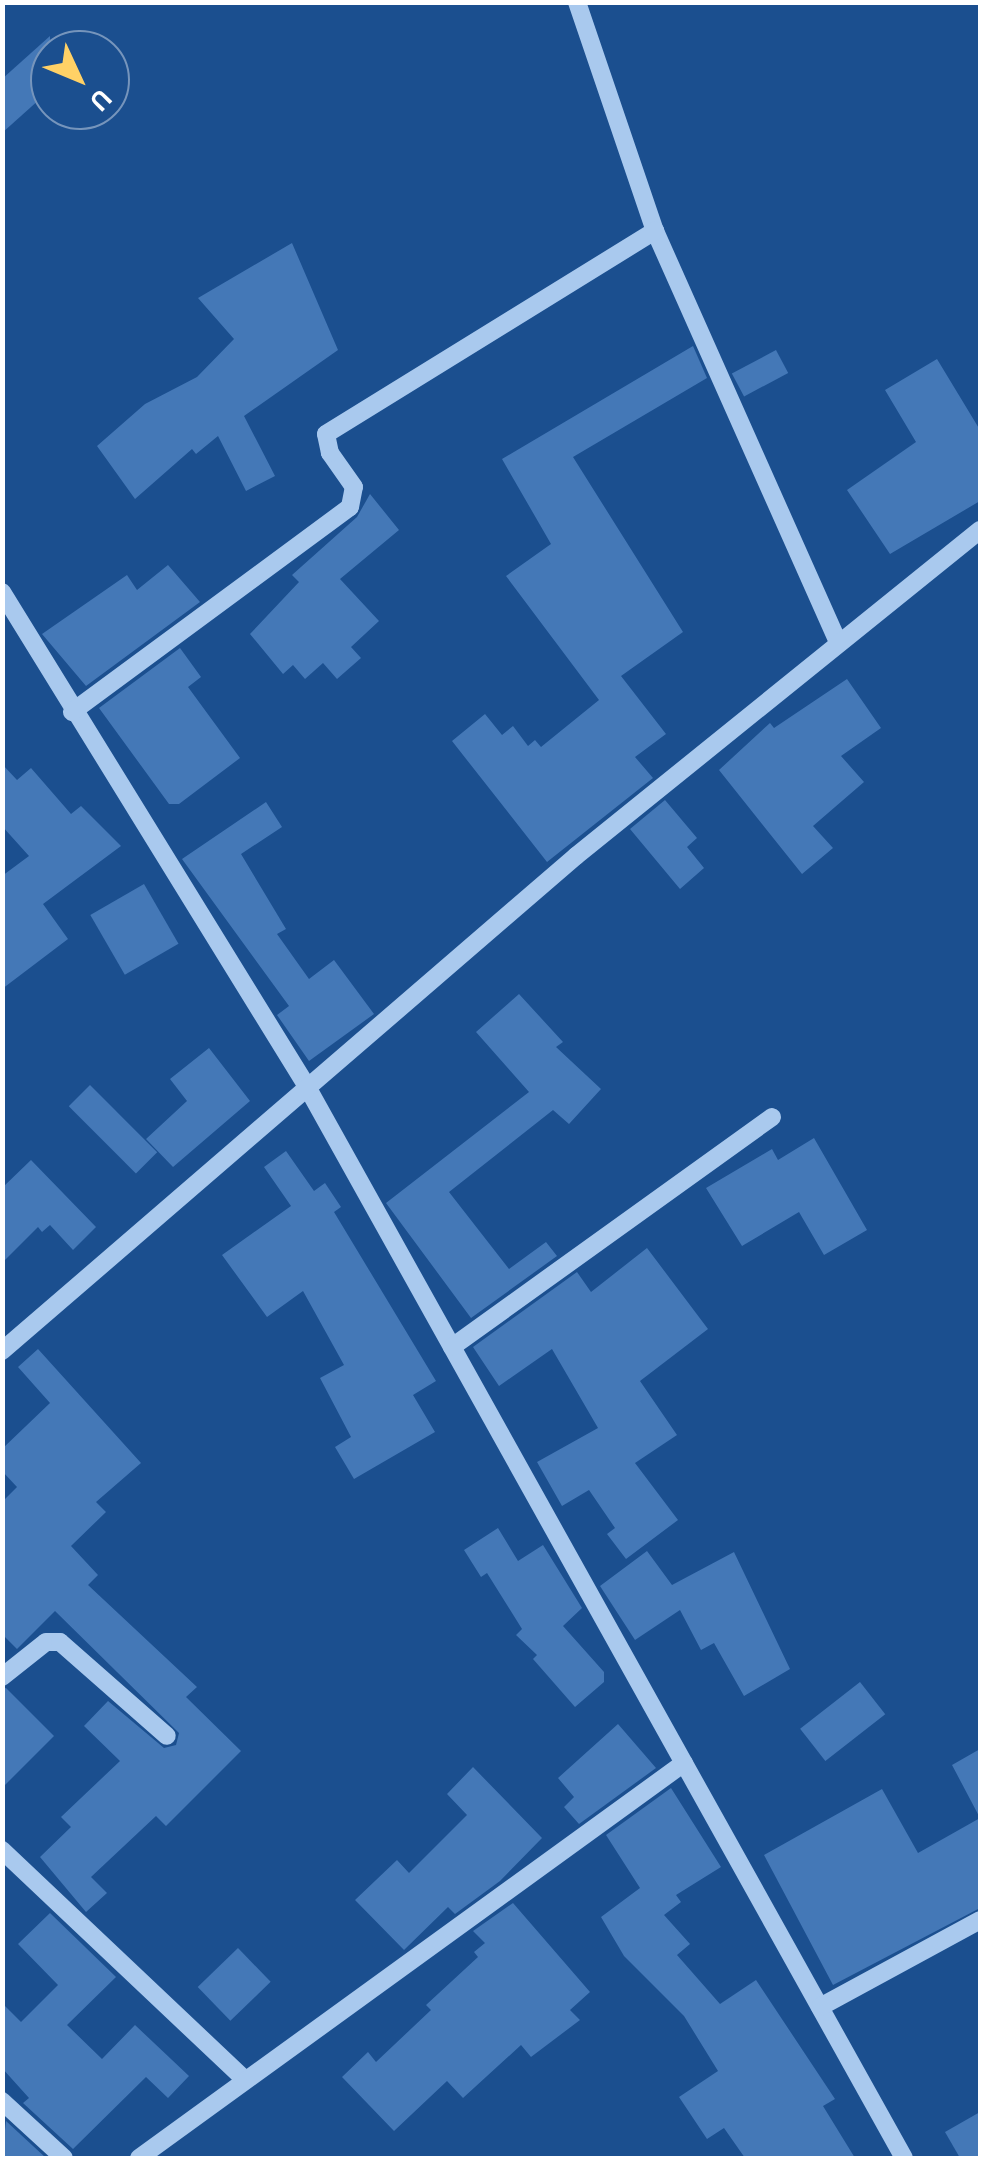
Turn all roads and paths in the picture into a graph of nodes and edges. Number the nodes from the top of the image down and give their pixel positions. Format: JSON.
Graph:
{"nodes":[{"id":1,"x":578,"y":2,"type":"edge"},
{"id":2,"x":655,"y":231,"type":"junction"},
{"id":3,"x":980,"y":530,"type":"edge"},
{"id":4,"x":2,"y":592,"type":"edge"},
{"id":5,"x":837,"y":640,"type":"junction"},
{"id":6,"x":72,"y":712,"type":"junction"},
{"id":7,"x":306,"y":1085,"type":"junction"},
{"id":8,"x":772,"y":1117,"type":"dead end"},
{"id":9,"x":452,"y":1346,"type":"junction"},
{"id":10,"x":2,"y":1351,"type":"edge"},
{"id":11,"x":2,"y":1677,"type":"edge"},
{"id":12,"x":167,"y":1736,"type":"dead end"},
{"id":13,"x":684,"y":1763,"type":"junction"},
{"id":14,"x":2,"y":1850,"type":"edge"},
{"id":15,"x":980,"y":1920,"type":"edge"},
{"id":16,"x":820,"y":2007,"type":"junction"},
{"id":17,"x":244,"y":2079,"type":"junction"},
{"id":18,"x":2,"y":2101,"type":"edge"},
{"id":19,"x":64,"y":2158,"type":"edge"},
{"id":20,"x":140,"y":2158,"type":"edge"},
{"id":21,"x":904,"y":2158,"type":"edge"}],
"edges":[{"from":1,"to":2,"type":"street"},
{"from":2,"to":5,"type":"street"},
{"from":2,"to":6,"type":"street"},
{"from":3,"to":5,"type":"street"},
{"from":4,"to":6,"type":"street"},
{"from":5,"to":7,"type":"street"},
{"from":6,"to":7,"type":"street"},
{"from":7,"to":9,"type":"street"},
{"from":7,"to":10,"type":"street"},
{"from":8,"to":9,"type":"street"},
{"from":9,"to":13,"type":"street"},
{"from":11,"to":12,"type":"street"},
{"from":13,"to":16,"type":"street"},
{"from":13,"to":17,"type":"street"},
{"from":14,"to":17,"type":"street"},
{"from":15,"to":16,"type":"street"},
{"from":16,"to":21,"type":"street"},
{"from":17,"to":20,"type":"street"},
{"from":18,"to":19,"type":"street"}]}
